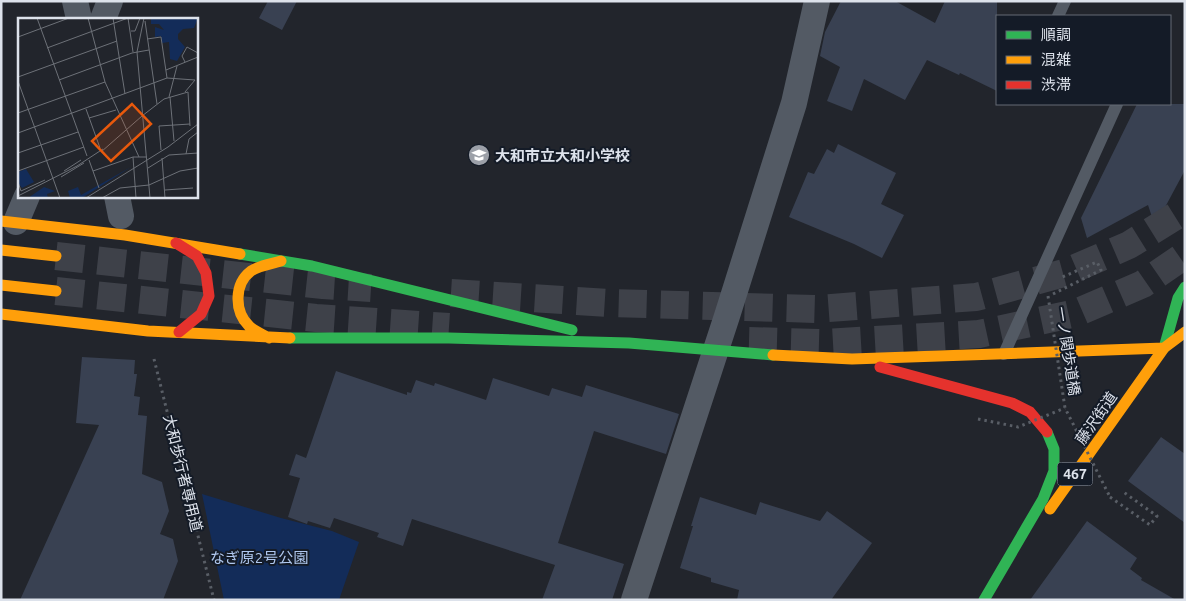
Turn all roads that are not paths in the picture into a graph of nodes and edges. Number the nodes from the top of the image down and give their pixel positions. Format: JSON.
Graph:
{"nodes":[{"id":1,"x":75,"y":1,"type":"edge"},
{"id":2,"x":110,"y":1,"type":"edge"},
{"id":3,"x":817,"y":1,"type":"edge"},
{"id":4,"x":1065,"y":1,"type":"edge"},
{"id":5,"x":1058,"y":15,"type":"edge"},
{"id":6,"x":79,"y":18,"type":"edge"},
{"id":7,"x":103,"y":18,"type":"edge"},
{"id":8,"x":1117,"y":105,"type":"edge"},
{"id":9,"x":26,"y":198,"type":"edge"},
{"id":10,"x":9,"y":221,"type":"edge"},
{"id":11,"x":176,"y":243,"type":"junction"},
{"id":12,"x":1,"y":250,"type":"edge"},
{"id":13,"x":56,"y":256,"type":"tunnel mouth"},
{"id":14,"x":281,"y":261,"type":"junction"},
{"id":15,"x":1,"y":285,"type":"edge"},
{"id":16,"x":1185,"y":287,"type":"edge"},
{"id":17,"x":56,"y":291,"type":"tunnel mouth"},
{"id":18,"x":1,"y":314,"type":"edge"},
{"id":19,"x":179,"y":332,"type":"junction"},
{"id":20,"x":1185,"y":332,"type":"edge"},
{"id":21,"x":270,"y":338,"type":"junction"},
{"id":22,"x":629,"y":343,"type":"junction"},
{"id":23,"x":1174,"y":348,"type":"edge"},
{"id":24,"x":714,"y":351,"type":"junction"},
{"id":25,"x":1004,"y":355,"type":"junction"},
{"id":26,"x":852,"y":359,"type":"junction"},
{"id":27,"x":634,"y":600,"type":"edge"},
{"id":28,"x":985,"y":600,"type":"edge"}],
"edges":[{"from":1,"to":6,"type":"street"},
{"from":2,"to":7,"type":"street"},
{"from":3,"to":24,"type":"street"},
{"from":4,"to":5,"type":"lane"},
{"from":8,"to":25,"type":"lane"},
{"from":9,"to":10,"type":"street"},
{"from":10,"to":11,"type":"highway"},
{"from":11,"to":14,"type":"highway"},
{"from":11,"to":19,"type":"highway"},
{"from":12,"to":13,"type":"highway"},
{"from":14,"to":21,"type":"highway"},
{"from":14,"to":22,"type":"highway"},
{"from":15,"to":17,"type":"highway"},
{"from":16,"to":23,"type":"highway","number":"467"},
{"from":18,"to":19,"type":"highway"},
{"from":19,"to":21,"type":"highway"},
{"from":20,"to":23,"type":"highway","name":"藤沢街道","number":"467"},
{"from":21,"to":22,"type":"highway"},
{"from":22,"to":24,"type":"highway"},
{"from":23,"to":25,"type":"highway"},
{"from":23,"to":28,"type":"highway","name":"藤沢街道","number":"467"},
{"from":24,"to":26,"type":"highway"},
{"from":24,"to":27,"type":"street"},
{"from":25,"to":26,"type":"highway"},
{"from":26,"to":28,"type":"highway"}]}
